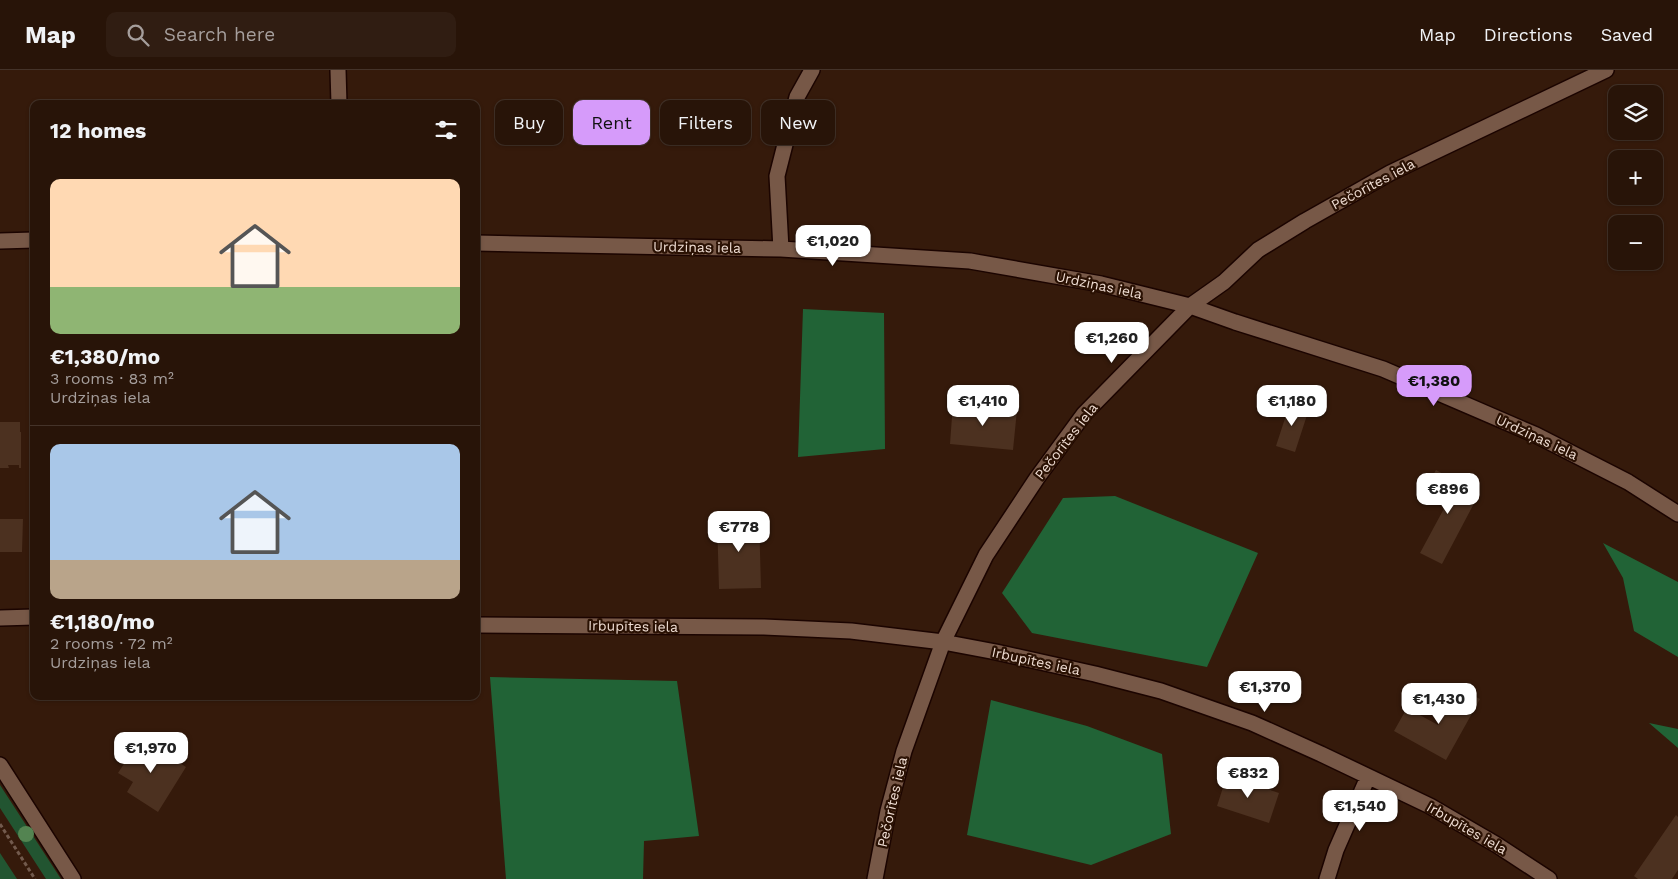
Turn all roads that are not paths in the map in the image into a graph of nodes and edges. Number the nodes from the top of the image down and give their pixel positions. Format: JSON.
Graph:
{"nodes":[{"id":1,"x":338,"y":70,"type":"edge"},
{"id":2,"x":812,"y":70,"type":"edge"},
{"id":3,"x":1606,"y":70,"type":"edge"},
{"id":4,"x":339,"y":100,"type":"edge"},
{"id":5,"x":30,"y":240,"type":"edge"},
{"id":6,"x":0,"y":241,"type":"edge"},
{"id":7,"x":480,"y":243,"type":"edge"},
{"id":8,"x":781,"y":249,"type":"junction"},
{"id":9,"x":1190,"y":306,"type":"junction"},
{"id":10,"x":1678,"y":514,"type":"edge"},
{"id":11,"x":30,"y":617,"type":"edge"},
{"id":12,"x":0,"y":618,"type":"edge"},
{"id":13,"x":480,"y":625,"type":"edge"},
{"id":14,"x":943,"y":642,"type":"junction"},
{"id":15,"x":0,"y":765,"type":"edge"},
{"id":16,"x":1368,"y":776,"type":"junction"},
{"id":17,"x":73,"y":879,"type":"edge"},
{"id":18,"x":875,"y":879,"type":"edge"},
{"id":19,"x":1327,"y":879,"type":"edge"},
{"id":20,"x":1549,"y":879,"type":"edge"}],
"edges":[{"from":1,"to":4,"type":"street"},
{"from":2,"to":8,"type":"street"},
{"from":3,"to":9,"type":"street","name":"Pečorītes iela"},
{"from":5,"to":6,"type":"street"},
{"from":7,"to":8,"type":"street","name":"Urdziņas iela"},
{"from":8,"to":9,"type":"street","name":"Urdziņas iela"},
{"from":9,"to":10,"type":"street","name":"Urdziņas iela"},
{"from":9,"to":14,"type":"street","name":"Pečorītes iela"},
{"from":11,"to":12,"type":"street"},
{"from":13,"to":14,"type":"street","name":"Irbupītes iela"},
{"from":14,"to":16,"type":"street","name":"Irbupītes iela"},
{"from":14,"to":18,"type":"street","name":"Pečorītes iela"},
{"from":15,"to":17,"type":"street"},
{"from":16,"to":19,"type":"street"},
{"from":16,"to":20,"type":"street","name":"Irbupītes iela"}]}
